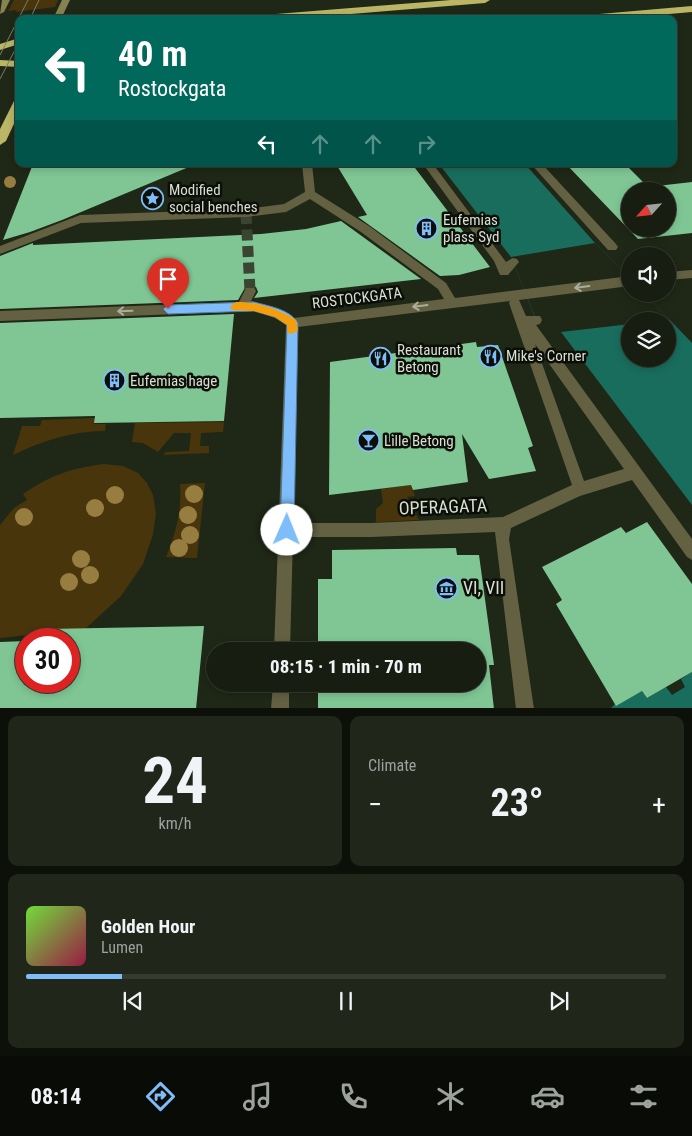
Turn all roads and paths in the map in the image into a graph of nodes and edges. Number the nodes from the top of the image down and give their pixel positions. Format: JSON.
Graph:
{"nodes":[{"id":1,"x":6,"y":0,"type":"edge"},
{"id":2,"x":66,"y":0,"type":"edge"},
{"id":3,"x":485,"y":0,"type":"edge"},
{"id":4,"x":692,"y":9,"type":"edge"},
{"id":5,"x":0,"y":12,"type":"edge"},
{"id":6,"x":59,"y":15,"type":"edge"},
{"id":7,"x":301,"y":15,"type":"edge"},
{"id":8,"x":622,"y":15,"type":"edge"},
{"id":9,"x":15,"y":42,"type":"edge"},
{"id":10,"x":0,"y":47,"type":"edge"},
{"id":11,"x":0,"y":63,"type":"edge"},
{"id":12,"x":15,"y":64,"type":"edge"},
{"id":13,"x":15,"y":109,"type":"edge"},
{"id":14,"x":0,"y":141,"type":"edge"},
{"id":15,"x":307,"y":167,"type":"edge"},
{"id":16,"x":430,"y":167,"type":"edge"},
{"id":17,"x":539,"y":167,"type":"edge"},
{"id":18,"x":310,"y":194,"type":"junction"},
{"id":19,"x":612,"y":246,"type":"dead end"},
{"id":20,"x":0,"y":250,"type":"edge"},
{"id":21,"x":513,"y":262,"type":"dead end"},
{"id":22,"x":692,"y":274,"type":"edge"},
{"id":23,"x":676,"y":275,"type":"edge"},
{"id":24,"x":621,"y":282,"type":"edge"},
{"id":25,"x":250,"y":291,"type":"tunnel mouth"},
{"id":26,"x":451,"y":302,"type":"junction"},
{"id":27,"x":243,"y":306,"type":"junction"},
{"id":28,"x":0,"y":316,"type":"edge"},
{"id":29,"x":292,"y":323,"type":"junction"},
{"id":30,"x":634,"y":473,"type":"junction"},
{"id":31,"x":580,"y":489,"type":"junction"},
{"id":32,"x":504,"y":524,"type":"junction"},
{"id":33,"x":287,"y":530,"type":"junction"},
{"id":34,"x":692,"y":552,"type":"edge"},
{"id":35,"x":282,"y":642,"type":"edge"},
{"id":36,"x":280,"y":692,"type":"edge"},
{"id":37,"x":280,"y":708,"type":"edge"},
{"id":38,"x":525,"y":708,"type":"edge"}],
"edges":[{"from":1,"to":5,"type":"street"},
{"from":2,"to":6,"type":"street"},
{"from":3,"to":7,"type":"highway"},
{"from":4,"to":8,"type":"highway"},
{"from":9,"to":10,"type":"highway"},
{"from":11,"to":12,"type":"highway"},
{"from":13,"to":14,"type":"highway"},
{"from":15,"to":18,"type":"street"},
{"from":16,"to":21,"type":"street"},
{"from":17,"to":19,"type":"street"},
{"from":18,"to":20,"type":"street"},
{"from":18,"to":26,"type":"street"},
{"from":22,"to":23,"type":"street"},
{"from":24,"to":26,"type":"street","name":"ROSTOCKGATA","one_way":true},
{"from":25,"to":27,"type":"street"},
{"from":26,"to":29,"type":"street","name":"ROSTOCKGATA","one_way":true},
{"from":27,"to":28,"type":"street","one_way":true},
{"from":27,"to":29,"type":"street"},
{"from":29,"to":33,"type":"street"},
{"from":30,"to":31,"type":"street"},
{"from":30,"to":31,"type":"street"},
{"from":30,"to":34,"type":"street"},
{"from":31,"to":32,"type":"street"},
{"from":32,"to":33,"type":"street","name":"OPERAGATA"},
{"from":32,"to":38,"type":"street","name":"OPERAGATA"},
{"from":33,"to":35,"type":"street"},
{"from":36,"to":37,"type":"street"}]}
